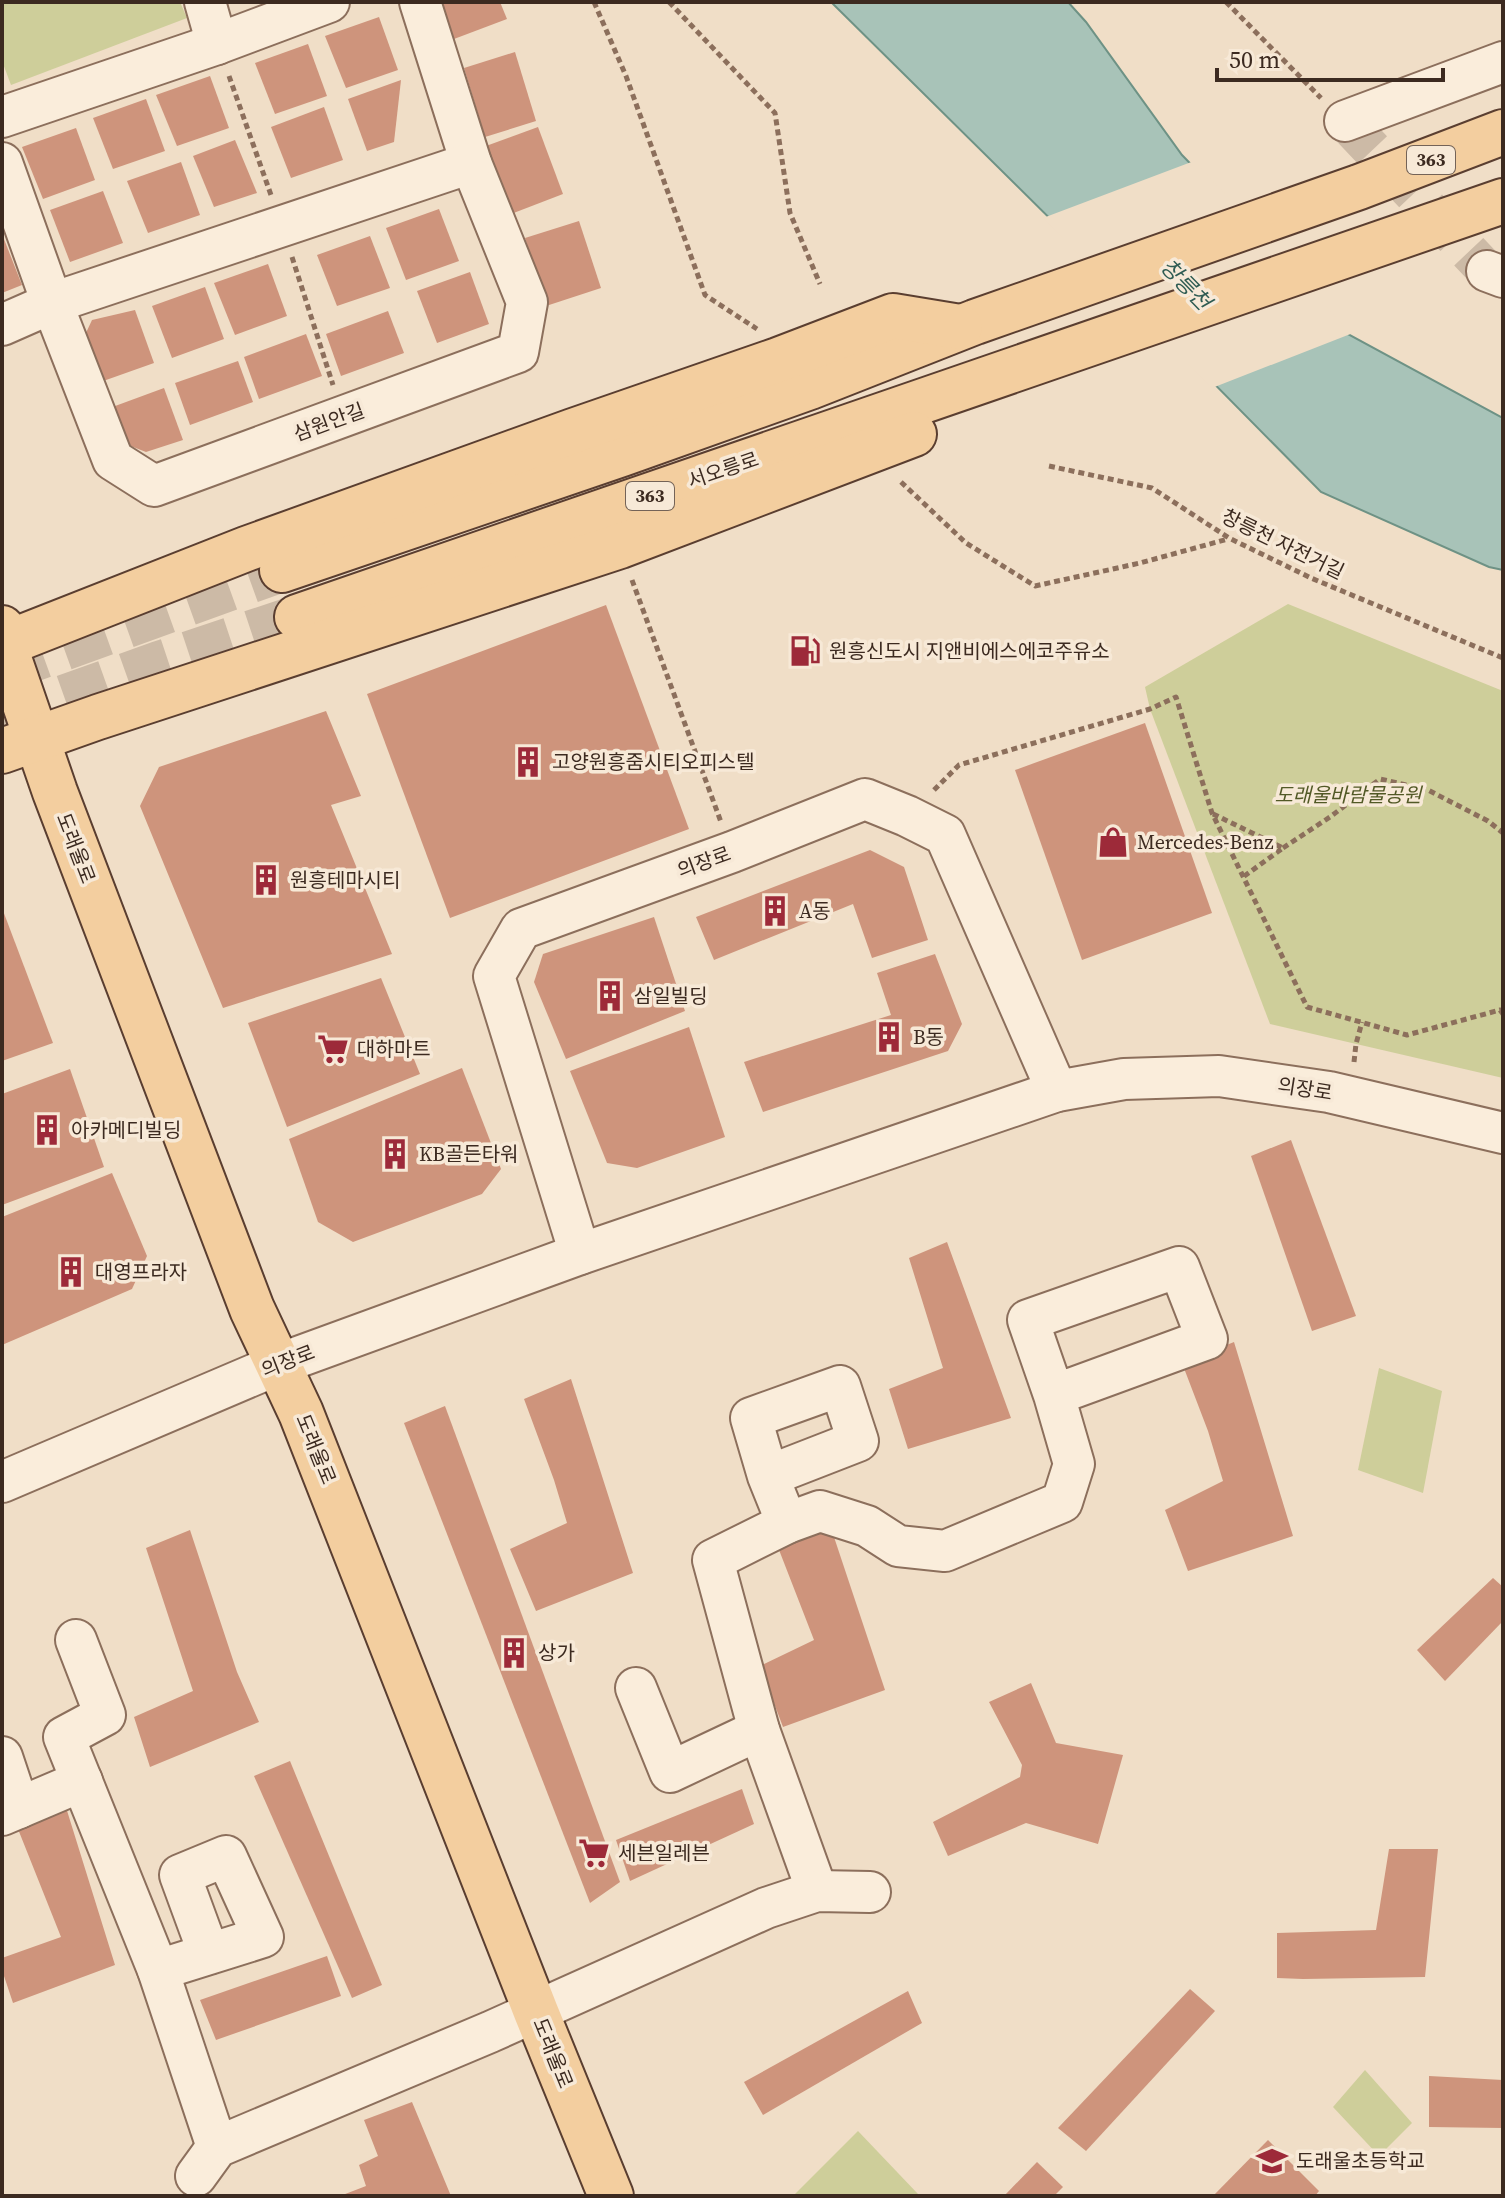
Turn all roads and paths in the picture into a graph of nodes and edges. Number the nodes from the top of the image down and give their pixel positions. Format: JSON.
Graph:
{"nodes":[{"id":1,"x":205,"y":2,"type":"edge"},
{"id":2,"x":329,"y":2,"type":"edge"},
{"id":3,"x":420,"y":2,"type":"edge"},
{"id":4,"x":594,"y":2,"type":"edge"},
{"id":5,"x":669,"y":2,"type":"edge"},
{"id":6,"x":1226,"y":2,"type":"edge"},
{"id":7,"x":217,"y":44,"type":"junction"},
{"id":8,"x":1503,"y":62,"type":"edge"},
{"id":9,"x":2,"y":117,"type":"edge"},
{"id":10,"x":1345,"y":121,"type":"joint"},
{"id":11,"x":1503,"y":132,"type":"edge"},
{"id":12,"x":2,"y":163,"type":"edge"},
{"id":13,"x":471,"y":163,"type":"junction"},
{"id":14,"x":1503,"y":201,"type":"edge"},
{"id":15,"x":820,"y":284,"type":"dead end"},
{"id":16,"x":52,"y":303,"type":"junction"},
{"id":17,"x":2,"y":325,"type":"edge"},
{"id":18,"x":969,"y":325,"type":"junction"},
{"id":19,"x":763,"y":333,"type":"dead end"},
{"id":20,"x":1007,"y":374,"type":"junction"},
{"id":21,"x":1049,"y":466,"type":"dead end"},
{"id":22,"x":901,"y":482,"type":"dead end"},
{"id":23,"x":1229,"y":538,"type":"junction"},
{"id":24,"x":282,"y":570,"type":"tunnel mouth"},
{"id":25,"x":631,"y":577,"type":"dead end"},
{"id":26,"x":297,"y":617,"type":"tunnel mouth"},
{"id":27,"x":3,"y":639,"type":"edge"},
{"id":28,"x":1503,"y":658,"type":"edge"},
{"id":29,"x":20,"y":730,"type":"edge"},
{"id":30,"x":933,"y":791,"type":"dead end"},
{"id":31,"x":1212,"y":813,"type":"junction"},
{"id":32,"x":721,"y":823,"type":"dead end"},
{"id":33,"x":1503,"y":833,"type":"edge"},
{"id":34,"x":1283,"y":848,"type":"junction"},
{"id":35,"x":1243,"y":877,"type":"junction"},
{"id":36,"x":1502,"y":1011,"type":"edge"},
{"id":37,"x":1362,"y":1022,"type":"junction"},
{"id":38,"x":1354,"y":1062,"type":"dead end"},
{"id":39,"x":1057,"y":1091,"type":"junction"},
{"id":40,"x":1503,"y":1133,"type":"edge"},
{"id":41,"x":580,"y":1254,"type":"junction"},
{"id":42,"x":279,"y":1364,"type":"junction"},
{"id":43,"x":1054,"y":1395,"type":"dead end"},
{"id":44,"x":768,"y":1476,"type":"dead end"},
{"id":45,"x":2,"y":1482,"type":"edge"},
{"id":46,"x":787,"y":1523,"type":"junction"},
{"id":47,"x":76,"y":1640,"type":"dead end"},
{"id":48,"x":636,"y":1688,"type":"dead end"},
{"id":49,"x":759,"y":1730,"type":"junction"},
{"id":50,"x":2,"y":1757,"type":"edge"},
{"id":51,"x":82,"y":1781,"type":"junction"},
{"id":52,"x":11,"y":1812,"type":"edge"},
{"id":53,"x":817,"y":1891,"type":"junction"},
{"id":54,"x":870,"y":1892,"type":"dead end"},
{"id":55,"x":209,"y":1954,"type":"dead end"},
{"id":56,"x":158,"y":1970,"type":"junction"},
{"id":57,"x":536,"y":2012,"type":"junction"},
{"id":58,"x":611,"y":2196,"type":"edge"}],
"edges":[{"from":1,"to":7,"type":"street"},
{"from":2,"to":7,"type":"street"},
{"from":3,"to":13,"type":"street","name":"삼원안길"},
{"from":4,"to":19,"type":"path"},
{"from":5,"to":15,"type":"path"},
{"from":6,"to":10,"type":"path"},
{"from":7,"to":9,"type":"street"},
{"from":8,"to":10,"type":"street"},
{"from":11,"to":18,"type":"main road","number":"363"},
{"from":12,"to":16,"type":"street","name":"삼원안길"},
{"from":13,"to":16,"type":"street"},
{"from":13,"to":16,"type":"street","name":"삼원안길"},
{"from":14,"to":20,"type":"main road","number":"363"},
{"from":16,"to":17,"type":"street"},
{"from":18,"to":24,"type":"main road","number":"363"},
{"from":18,"to":27,"type":"main road"},
{"from":20,"to":26,"type":"main road","name":"서오릉로","number":"363"},
{"from":20,"to":29,"type":"main road"},
{"from":21,"to":23,"type":"path","name":"창릉천 자전거길"},
{"from":22,"to":23,"type":"path"},
{"from":23,"to":28,"type":"path","name":"창릉천 자전거길"},
{"from":25,"to":32,"type":"path"},
{"from":27,"to":29,"type":"main road","name":"도래울로"},
{"from":29,"to":42,"type":"main road","name":"도래울로"},
{"from":30,"to":31,"type":"path"},
{"from":31,"to":34,"type":"path"},
{"from":31,"to":35,"type":"path"},
{"from":33,"to":34,"type":"path"},
{"from":34,"to":35,"type":"path"},
{"from":35,"to":37,"type":"path"},
{"from":36,"to":37,"type":"path"},
{"from":37,"to":38,"type":"path"},
{"from":39,"to":40,"type":"street","name":"의장로"},
{"from":39,"to":41,"type":"street","name":"의장로"},
{"from":39,"to":41,"type":"street","name":"의장로"},
{"from":41,"to":42,"type":"street","name":"의장로"},
{"from":42,"to":45,"type":"street","name":"의장로"},
{"from":42,"to":57,"type":"main road","name":"도래울로"},
{"from":43,"to":46,"type":"street"},
{"from":44,"to":46,"type":"street"},
{"from":46,"to":49,"type":"street"},
{"from":47,"to":51,"type":"street"},
{"from":48,"to":49,"type":"street"},
{"from":49,"to":53,"type":"street"},
{"from":50,"to":52,"type":"street"},
{"from":51,"to":52,"type":"street"},
{"from":51,"to":56,"type":"street"},
{"from":53,"to":54,"type":"street"},
{"from":53,"to":57,"type":"street"},
{"from":55,"to":56,"type":"street"},
{"from":56,"to":57,"type":"street"},
{"from":57,"to":58,"type":"main road","name":"도래울로"}]}
